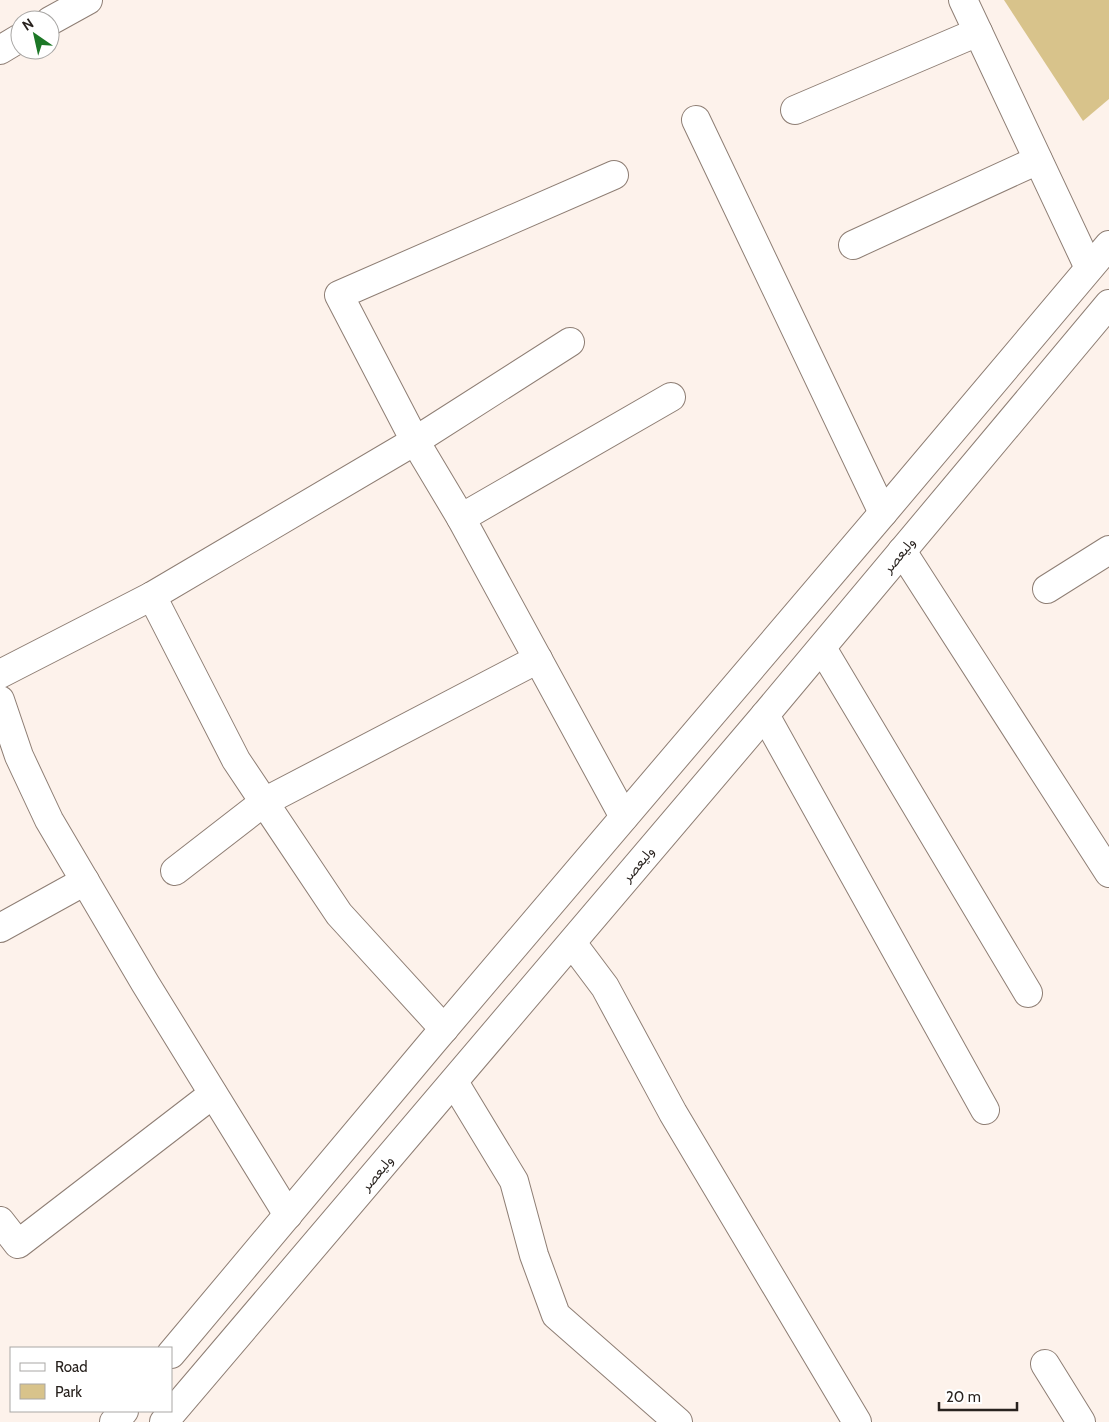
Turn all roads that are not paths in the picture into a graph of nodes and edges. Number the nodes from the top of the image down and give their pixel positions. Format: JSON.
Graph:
{"nodes":[{"id":1,"x":88,"y":0,"type":"edge"},
{"id":2,"x":963,"y":0,"type":"edge"},
{"id":3,"x":60,"y":15,"type":"edge"},
{"id":4,"x":978,"y":32,"type":"junction"},
{"id":5,"x":795,"y":110,"type":"dead end"},
{"id":6,"x":696,"y":120,"type":"dead end"},
{"id":7,"x":1038,"y":160,"type":"junction"},
{"id":8,"x":614,"y":175,"type":"dead end"},
{"id":9,"x":853,"y":245,"type":"dead end"},
{"id":10,"x":1109,"y":245,"type":"edge"},
{"id":11,"x":1089,"y":268,"type":"junction"},
{"id":12,"x":1108,"y":310,"type":"edge"},
{"id":13,"x":570,"y":342,"type":"dead end"},
{"id":14,"x":671,"y":398,"type":"dead end"},
{"id":15,"x":415,"y":441,"type":"junction"},
{"id":16,"x":883,"y":514,"type":"junction"},
{"id":17,"x":461,"y":518,"type":"junction"},
{"id":18,"x":1109,"y":550,"type":"edge"},
{"id":19,"x":902,"y":551,"type":"junction"},
{"id":20,"x":1047,"y":589,"type":"dead end"},
{"id":21,"x":152,"y":596,"type":"junction"},
{"id":22,"x":822,"y":648,"type":"junction"},
{"id":23,"x":766,"y":651,"type":"junction"},
{"id":24,"x":538,"y":658,"type":"junction"},
{"id":25,"x":0,"y":674,"type":"edge"},
{"id":26,"x":791,"y":684,"type":"junction"},
{"id":27,"x":0,"y":700,"type":"edge"},
{"id":28,"x":765,"y":715,"type":"junction"},
{"id":29,"x":264,"y":802,"type":"junction"},
{"id":30,"x":624,"y":817,"type":"junction"},
{"id":31,"x":175,"y":871,"type":"dead end"},
{"id":32,"x":1109,"y":873,"type":"edge"},
{"id":33,"x":85,"y":881,"type":"junction"},
{"id":34,"x":0,"y":928,"type":"edge"},
{"id":35,"x":572,"y":943,"type":"junction"},
{"id":36,"x":1028,"y":993,"type":"dead end"},
{"id":37,"x":444,"y":1029,"type":"junction"},
{"id":38,"x":454,"y":1082,"type":"junction"},
{"id":39,"x":213,"y":1094,"type":"junction"},
{"id":40,"x":985,"y":1110,"type":"dead end"},
{"id":41,"x":288,"y":1215,"type":"junction"},
{"id":42,"x":0,"y":1221,"type":"edge"},
{"id":43,"x":172,"y":1353,"type":"edge"},
{"id":44,"x":1045,"y":1364,"type":"dead end"},
{"id":45,"x":123,"y":1412,"type":"edge"},
{"id":46,"x":114,"y":1422,"type":"edge"},
{"id":47,"x":164,"y":1422,"type":"edge"},
{"id":48,"x":678,"y":1422,"type":"edge"},
{"id":49,"x":857,"y":1422,"type":"edge"},
{"id":50,"x":1081,"y":1422,"type":"edge"}],
"edges":[{"from":1,"to":3,"type":"street"},
{"from":2,"to":4,"type":"street"},
{"from":4,"to":5,"type":"street"},
{"from":4,"to":7,"type":"street"},
{"from":6,"to":16,"type":"street"},
{"from":7,"to":9,"type":"street"},
{"from":7,"to":11,"type":"street"},
{"from":8,"to":15,"type":"street"},
{"from":10,"to":11,"type":"street"},
{"from":11,"to":16,"type":"street"},
{"from":12,"to":19,"type":"street","name":"ولیعصر"},
{"from":13,"to":15,"type":"street"},
{"from":14,"to":17,"type":"street"},
{"from":15,"to":17,"type":"street"},
{"from":15,"to":21,"type":"street"},
{"from":16,"to":23,"type":"street"},
{"from":17,"to":24,"type":"street"},
{"from":18,"to":20,"type":"street"},
{"from":19,"to":22,"type":"street","name":"ولیعصر"},
{"from":19,"to":32,"type":"street"},
{"from":21,"to":25,"type":"street"},
{"from":21,"to":29,"type":"street"},
{"from":22,"to":26,"type":"street","name":"ولیعصر"},
{"from":22,"to":36,"type":"street"},
{"from":23,"to":26,"type":"street"},
{"from":23,"to":30,"type":"street"},
{"from":24,"to":29,"type":"street"},
{"from":24,"to":30,"type":"street"},
{"from":26,"to":28,"type":"street","name":"ولیعصر"},
{"from":27,"to":33,"type":"street"},
{"from":28,"to":35,"type":"street","name":"ولیعصر"},
{"from":28,"to":40,"type":"street"},
{"from":29,"to":31,"type":"street"},
{"from":29,"to":37,"type":"street"},
{"from":30,"to":37,"type":"street"},
{"from":33,"to":34,"type":"street"},
{"from":33,"to":39,"type":"street"},
{"from":35,"to":38,"type":"street","name":"ولیعصر"},
{"from":35,"to":49,"type":"street"},
{"from":37,"to":41,"type":"street"},
{"from":38,"to":47,"type":"street","name":"ولیعصر"},
{"from":38,"to":48,"type":"street"},
{"from":39,"to":41,"type":"street"},
{"from":39,"to":42,"type":"street"},
{"from":41,"to":43,"type":"street"},
{"from":44,"to":50,"type":"street"},
{"from":45,"to":46,"type":"street"}]}
